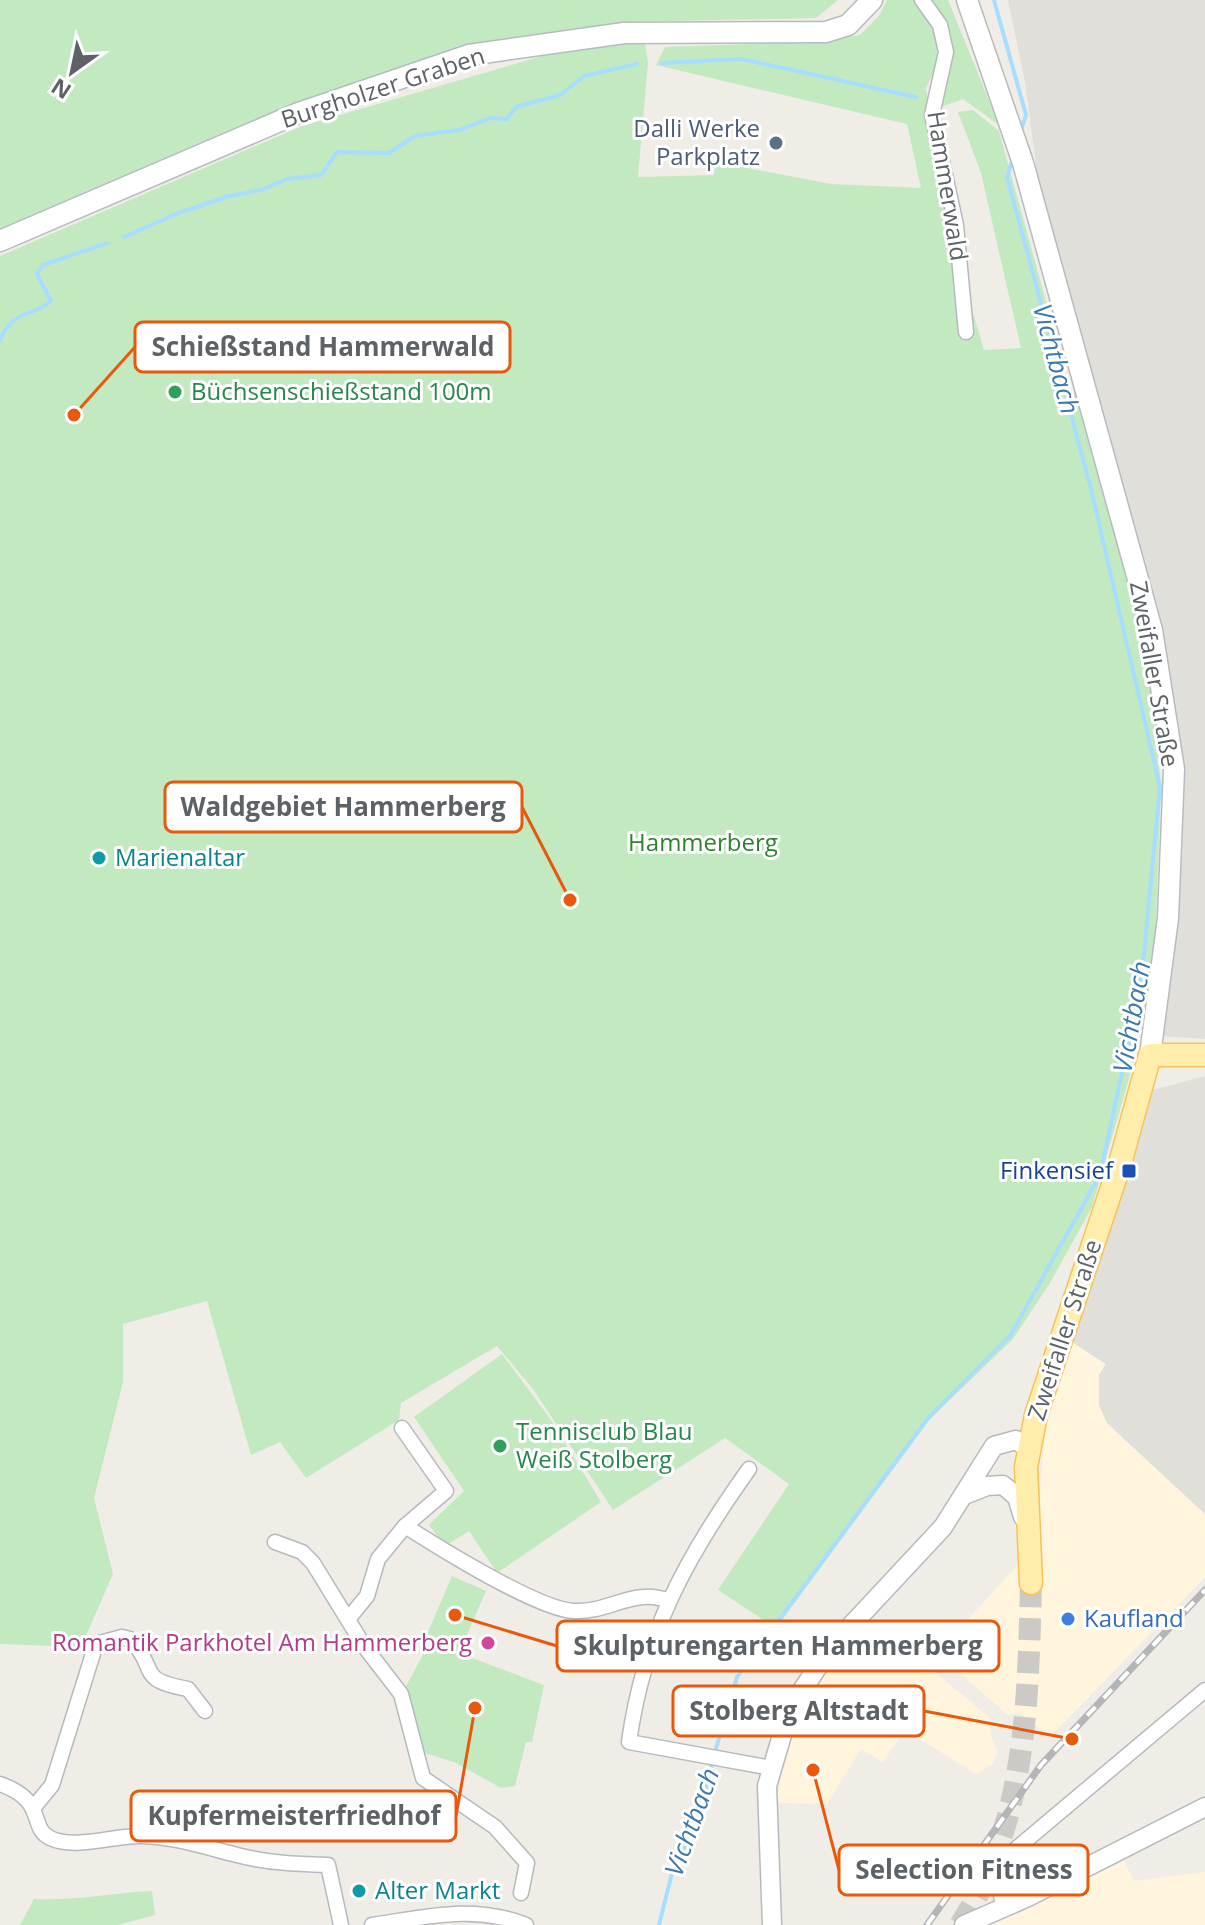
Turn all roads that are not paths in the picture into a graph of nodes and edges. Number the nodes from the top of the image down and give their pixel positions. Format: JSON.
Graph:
{"nodes":[{"id":1,"x":872,"y":0,"type":"edge"},
{"id":2,"x":922,"y":0,"type":"edge"},
{"id":3,"x":967,"y":0,"type":"edge"},
{"id":4,"x":0,"y":241,"type":"edge"},
{"id":5,"x":966,"y":332,"type":"dead end"},
{"id":6,"x":1150,"y":1055,"type":"junction"},
{"id":7,"x":1205,"y":1055,"type":"edge"},
{"id":8,"x":402,"y":1428,"type":"dead end"},
{"id":9,"x":1028,"y":1448,"type":"junction"},
{"id":10,"x":749,"y":1469,"type":"dead end"},
{"id":11,"x":964,"y":1495,"type":"junction"},
{"id":12,"x":405,"y":1526,"type":"junction"},
{"id":13,"x":1027,"y":1531,"type":"junction"},
{"id":14,"x":275,"y":1542,"type":"dead end"},
{"id":15,"x":1031,"y":1583,"type":"tunnel mouth"},
{"id":16,"x":669,"y":1601,"type":"junction"},
{"id":17,"x":349,"y":1618,"type":"junction"},
{"id":18,"x":1205,"y":1690,"type":"edge"},
{"id":19,"x":205,"y":1711,"type":"dead end"},
{"id":20,"x":771,"y":1768,"type":"junction"},
{"id":21,"x":0,"y":1784,"type":"edge"},
{"id":22,"x":34,"y":1807,"type":"junction"},
{"id":23,"x":1205,"y":1807,"type":"edge"},
{"id":24,"x":521,"y":1893,"type":"dead end"},
{"id":25,"x":1004,"y":1907,"type":"junction"},
{"id":26,"x":341,"y":1925,"type":"edge"},
{"id":27,"x":372,"y":1925,"type":"edge"},
{"id":28,"x":526,"y":1925,"type":"edge"},
{"id":29,"x":772,"y":1925,"type":"edge"},
{"id":30,"x":964,"y":1925,"type":"edge"}],
"edges":[{"from":1,"to":4,"type":"main road","name":"Burgholzer Graben"},
{"from":2,"to":5,"type":"street","name":"Hammerwald"},
{"from":3,"to":6,"type":"main road","name":"Zweifaller Straße"},
{"from":6,"to":7,"type":"main road"},
{"from":6,"to":9,"type":"main road","name":"Zweifaller Straße"},
{"from":8,"to":12,"type":"street"},
{"from":9,"to":11,"type":"street","name":"Zweifaller Straße"},
{"from":9,"to":13,"type":"main road"},
{"from":10,"to":16,"type":"street"},
{"from":11,"to":13,"type":"street"},
{"from":11,"to":20,"type":"street","name":"Zweifaller Straße"},
{"from":12,"to":16,"type":"street"},
{"from":12,"to":17,"type":"street"},
{"from":13,"to":15,"type":"main road"},
{"from":14,"to":17,"type":"street"},
{"from":16,"to":20,"type":"street"},
{"from":17,"to":24,"type":"street"},
{"from":18,"to":25,"type":"street"},
{"from":19,"to":22,"type":"street"},
{"from":20,"to":29,"type":"street","name":"Zweifaller Straße"},
{"from":21,"to":22,"type":"street"},
{"from":22,"to":26,"type":"street"},
{"from":23,"to":25,"type":"street"},
{"from":25,"to":30,"type":"street"},
{"from":27,"to":28,"type":"street"}]}
